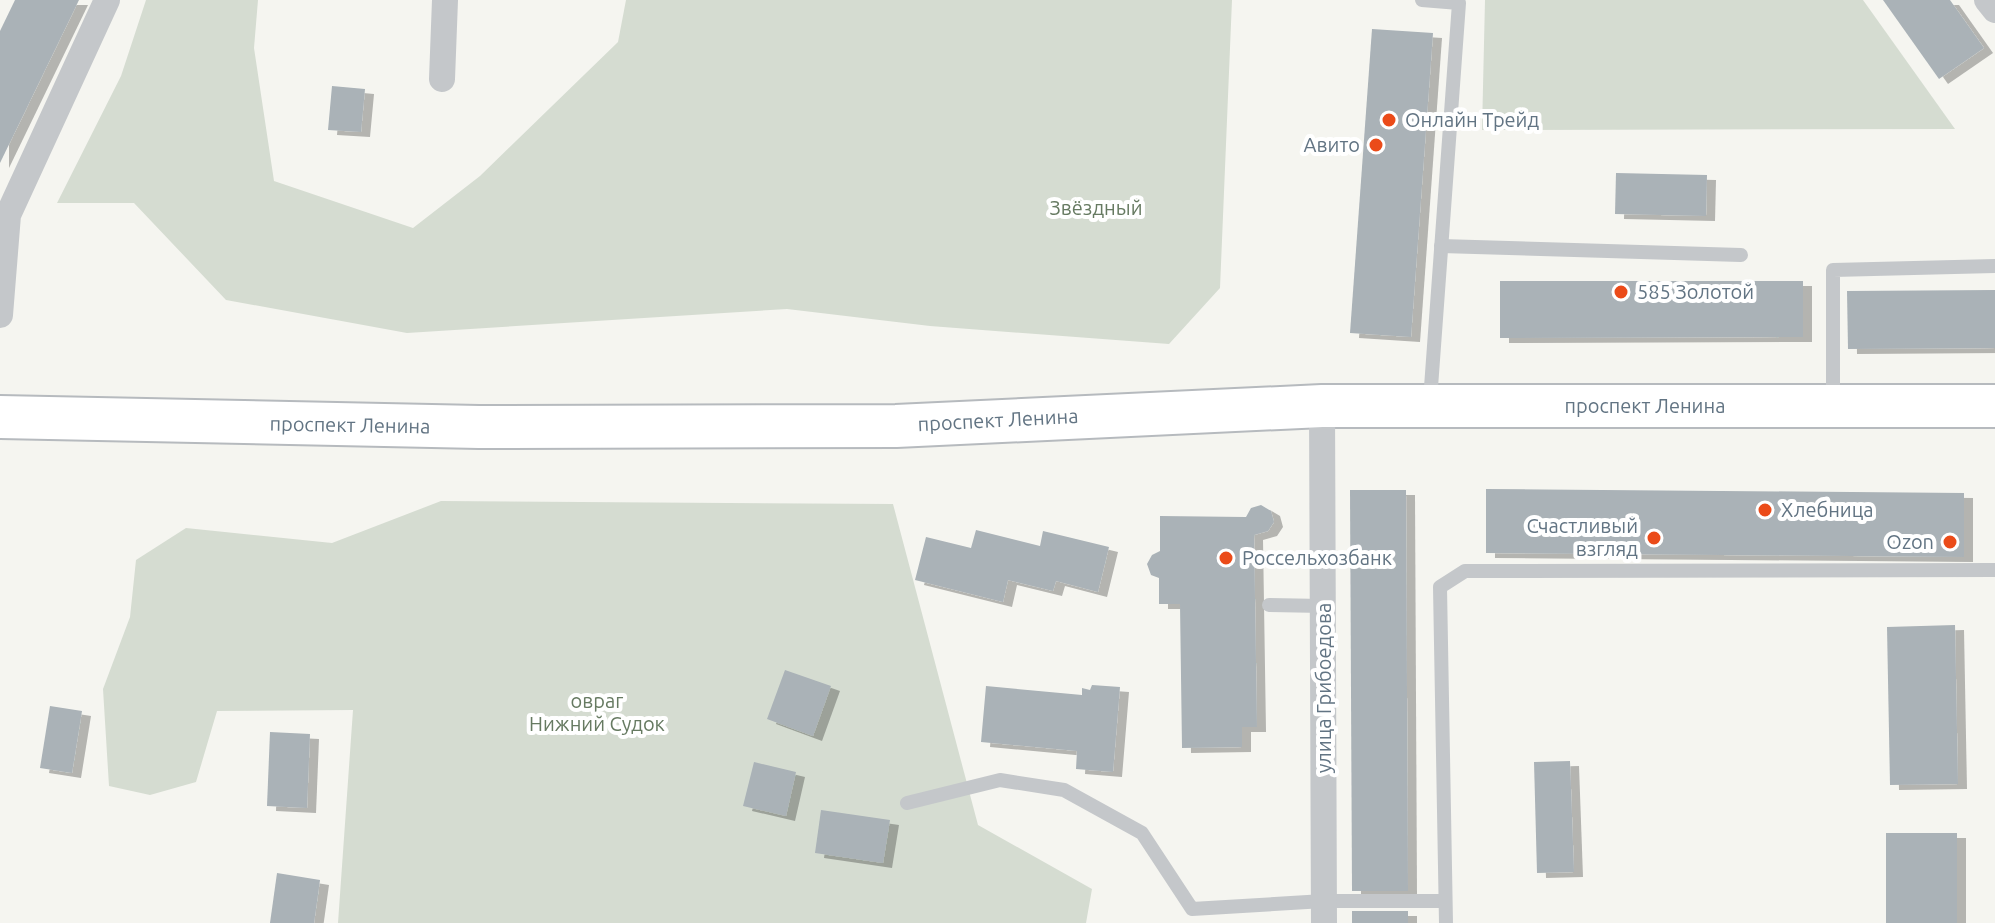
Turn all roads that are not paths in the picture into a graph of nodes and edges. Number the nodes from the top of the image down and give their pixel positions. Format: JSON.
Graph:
{"nodes":[{"id":1,"x":107,"y":0,"type":"edge"},
{"id":2,"x":445,"y":0,"type":"edge"},
{"id":3,"x":1422,"y":0,"type":"edge"},
{"id":4,"x":1987,"y":0,"type":"edge"},
{"id":5,"x":1995,"y":10,"type":"edge"},
{"id":6,"x":442,"y":79,"type":"dead end"},
{"id":7,"x":1441,"y":246,"type":"junction"},
{"id":8,"x":1741,"y":255,"type":"dead end"},
{"id":9,"x":1995,"y":266,"type":"edge"},
{"id":10,"x":0,"y":315,"type":"edge"},
{"id":11,"x":1833,"y":405,"type":"junction"},
{"id":12,"x":1322,"y":406,"type":"junction"},
{"id":13,"x":1430,"y":406,"type":"junction"},
{"id":14,"x":1995,"y":406,"type":"edge"},
{"id":15,"x":0,"y":417,"type":"edge"},
{"id":16,"x":1995,"y":570,"type":"edge"},
{"id":17,"x":1269,"y":605,"type":"dead end"},
{"id":18,"x":1323,"y":606,"type":"junction"},
{"id":19,"x":907,"y":803,"type":"dead end"},
{"id":20,"x":1445,"y":901,"type":"junction"},
{"id":21,"x":1212,"y":907,"type":"junction"},
{"id":22,"x":1324,"y":912,"type":"edge"},
{"id":23,"x":1211,"y":923,"type":"edge"},
{"id":24,"x":1446,"y":923,"type":"edge"}],
"edges":[{"from":1,"to":10,"type":"street"},
{"from":2,"to":6,"type":"street"},
{"from":3,"to":7,"type":"lane"},
{"from":4,"to":5,"type":"street"},
{"from":7,"to":8,"type":"lane"},
{"from":7,"to":13,"type":"lane"},
{"from":9,"to":11,"type":"lane"},
{"from":11,"to":13,"type":"main road","name":"проспект Ленина"},
{"from":11,"to":14,"type":"main road","name":"проспект Ленина"},
{"from":12,"to":13,"type":"main road","name":"проспект Ленина"},
{"from":12,"to":15,"type":"main road","name":"проспект Ленина"},
{"from":12,"to":18,"type":"street","name":"улица Грибоедова"},
{"from":16,"to":20,"type":"lane"},
{"from":17,"to":18,"type":"lane"},
{"from":18,"to":22,"type":"street","name":"улица Грибоедова"},
{"from":19,"to":21,"type":"lane"},
{"from":20,"to":22,"type":"lane"},
{"from":20,"to":24,"type":"lane"},
{"from":21,"to":22,"type":"lane"},
{"from":21,"to":23,"type":"lane"}]}
